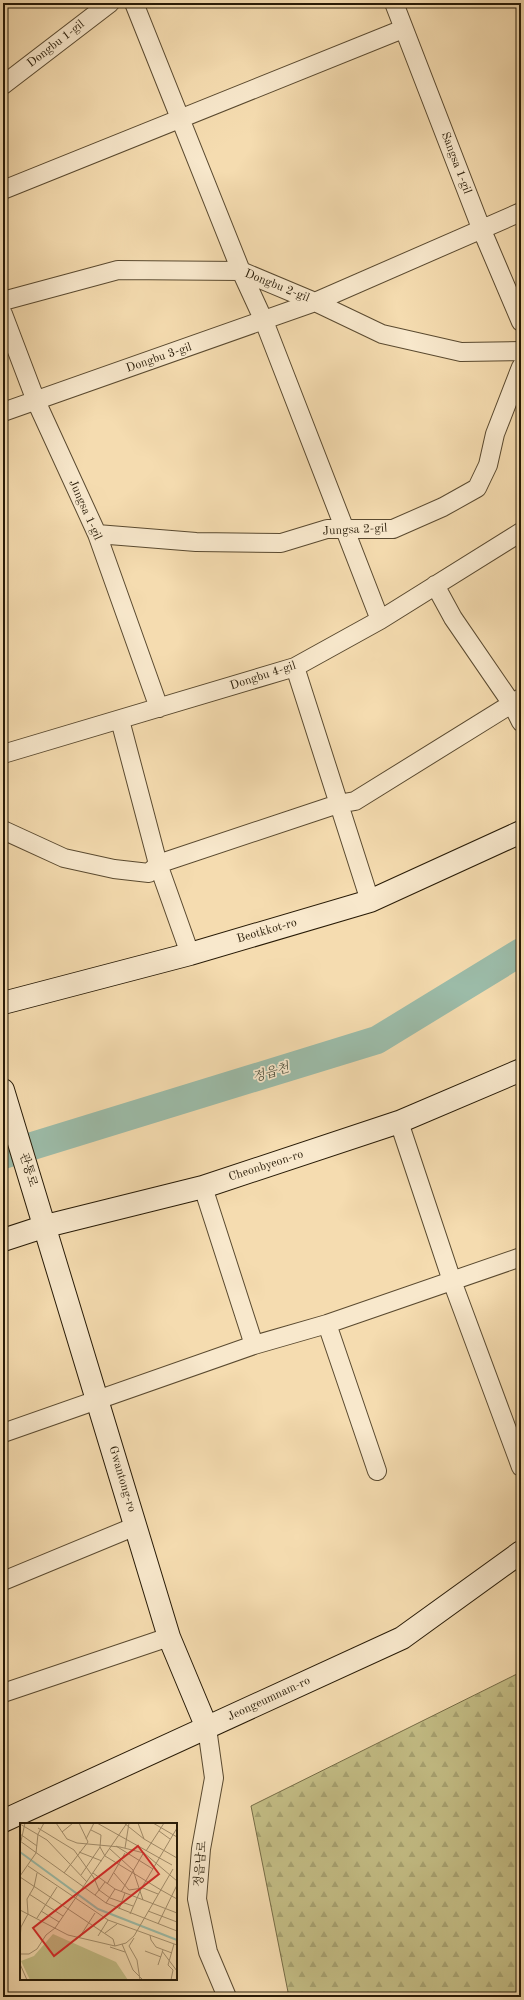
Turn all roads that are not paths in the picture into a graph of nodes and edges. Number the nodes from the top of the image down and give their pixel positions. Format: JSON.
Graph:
{"nodes":[{"id":1,"x":110,"y":3,"type":"edge"},
{"id":2,"x":134,"y":3,"type":"edge"},
{"id":3,"x":394,"y":3,"type":"edge"},
{"id":4,"x":404,"y":29,"type":"junction"},
{"id":5,"x":3,"y":85,"type":"edge"},
{"id":6,"x":181,"y":117,"type":"junction"},
{"id":7,"x":3,"y":190,"type":"edge"},
{"id":8,"x":521,"y":212,"type":"edge"},
{"id":9,"x":481,"y":228,"type":"junction"},
{"id":10,"x":241,"y":271,"type":"junction"},
{"id":11,"x":3,"y":301,"type":"edge"},
{"id":12,"x":315,"y":302,"type":"junction"},
{"id":13,"x":3,"y":314,"type":"edge"},
{"id":14,"x":264,"y":321,"type":"junction"},
{"id":15,"x":521,"y":322,"type":"edge"},
{"id":16,"x":521,"y":350,"type":"edge"},
{"id":17,"x":521,"y":367,"type":"edge"},
{"id":18,"x":36,"y":401,"type":"junction"},
{"id":19,"x":3,"y":412,"type":"edge"},
{"id":20,"x":344,"y":529,"type":"junction"},
{"id":21,"x":521,"y":532,"type":"edge"},
{"id":22,"x":97,"y":534,"type":"junction"},
{"id":23,"x":435,"y":585,"type":"junction"},
{"id":24,"x":380,"y":620,"type":"junction"},
{"id":25,"x":295,"y":667,"type":"junction"},
{"id":26,"x":516,"y":701,"type":"edge"},
{"id":27,"x":159,"y":708,"type":"junction"},
{"id":28,"x":120,"y":720,"type":"junction"},
{"id":29,"x":521,"y":722,"type":"edge"},
{"id":30,"x":3,"y":754,"type":"edge"},
{"id":31,"x":338,"y":804,"type":"junction"},
{"id":32,"x":3,"y":830,"type":"edge"},
{"id":33,"x":521,"y":832,"type":"edge"},
{"id":34,"x":158,"y":864,"type":"junction"},
{"id":35,"x":370,"y":901,"type":"junction"},
{"id":36,"x":190,"y":954,"type":"junction"},
{"id":37,"x":3,"y":1004,"type":"edge"},
{"id":38,"x":521,"y":1070,"type":"edge"},
{"id":39,"x":3,"y":1090,"type":"edge"},
{"id":40,"x":399,"y":1122,"type":"junction"},
{"id":41,"x":203,"y":1187,"type":"junction"},
{"id":42,"x":46,"y":1226,"type":"junction"},
{"id":43,"x":3,"y":1240,"type":"edge"},
{"id":44,"x":521,"y":1257,"type":"edge"},
{"id":45,"x":452,"y":1280,"type":"junction"},
{"id":46,"x":327,"y":1324,"type":"junction"},
{"id":47,"x":254,"y":1345,"type":"junction"},
{"id":48,"x":98,"y":1401,"type":"junction"},
{"id":49,"x":3,"y":1433,"type":"edge"},
{"id":50,"x":521,"y":1466,"type":"edge"},
{"id":51,"x":377,"y":1471,"type":"dead end"},
{"id":52,"x":136,"y":1526,"type":"junction"},
{"id":53,"x":521,"y":1552,"type":"edge"},
{"id":54,"x":3,"y":1581,"type":"edge"},
{"id":55,"x":169,"y":1637,"type":"junction"},
{"id":56,"x":3,"y":1693,"type":"edge"},
{"id":57,"x":207,"y":1728,"type":"junction"},
{"id":58,"x":3,"y":1821,"type":"edge"},
{"id":59,"x":227,"y":1997,"type":"edge"}],
"edges":[{"from":1,"to":5,"type":"street","name":"Dongbu 1-gil"},
{"from":2,"to":6,"type":"street"},
{"from":3,"to":4,"type":"street","name":"Sangsa 1-gil"},
{"from":4,"to":6,"type":"street"},
{"from":4,"to":9,"type":"street","name":"Sangsa 1-gil"},
{"from":6,"to":7,"type":"street"},
{"from":6,"to":10,"type":"street"},
{"from":8,"to":9,"type":"street","name":"Dongbu 3-gil"},
{"from":9,"to":12,"type":"street","name":"Dongbu 3-gil"},
{"from":9,"to":15,"type":"street","name":"Sangsa 1-gil"},
{"from":10,"to":11,"type":"street","name":"Dongbu 2-gil"},
{"from":10,"to":12,"type":"street","name":"Dongbu 2-gil"},
{"from":10,"to":14,"type":"street"},
{"from":12,"to":14,"type":"street","name":"Dongbu 3-gil"},
{"from":12,"to":16,"type":"street","name":"Dongbu 2-gil"},
{"from":13,"to":18,"type":"street","name":"Jungsa 1-gil"},
{"from":14,"to":18,"type":"street","name":"Dongbu 3-gil"},
{"from":14,"to":20,"type":"street"},
{"from":17,"to":20,"type":"street","name":"Jungsa 2-gil"},
{"from":18,"to":19,"type":"street","name":"Dongbu 3-gil"},
{"from":18,"to":22,"type":"street","name":"Jungsa 1-gil"},
{"from":20,"to":22,"type":"street","name":"Jungsa 2-gil"},
{"from":20,"to":24,"type":"street"},
{"from":21,"to":23,"type":"street","name":"Dongbu 4-gil"},
{"from":22,"to":27,"type":"street","name":"Jungsa 1-gil"},
{"from":23,"to":24,"type":"street","name":"Dongbu 4-gil"},
{"from":23,"to":26,"type":"street"},
{"from":24,"to":25,"type":"street","name":"Dongbu 4-gil"},
{"from":25,"to":27,"type":"street","name":"Dongbu 4-gil"},
{"from":25,"to":31,"type":"street"},
{"from":26,"to":29,"type":"street"},
{"from":26,"to":31,"type":"street"},
{"from":27,"to":28,"type":"street","name":"Dongbu 4-gil"},
{"from":28,"to":30,"type":"street","name":"Dongbu 4-gil"},
{"from":28,"to":34,"type":"street"},
{"from":31,"to":34,"type":"street"},
{"from":31,"to":35,"type":"street"},
{"from":32,"to":34,"type":"street"},
{"from":33,"to":35,"type":"street","name":"Beotkkot-ro"},
{"from":34,"to":36,"type":"street"},
{"from":35,"to":36,"type":"street","name":"Beotkkot-ro"},
{"from":36,"to":37,"type":"street","name":"Beotkkot-ro"},
{"from":38,"to":40,"type":"street","name":"Cheonbyeon-ro"},
{"from":39,"to":42,"type":"street","name":"관통로"},
{"from":40,"to":41,"type":"street","name":"Cheonbyeon-ro"},
{"from":40,"to":45,"type":"street"},
{"from":41,"to":42,"type":"street","name":"Cheonbyeon-ro"},
{"from":41,"to":47,"type":"street"},
{"from":42,"to":43,"type":"street","name":"Cheonbyeon-ro"},
{"from":42,"to":48,"type":"street","name":"Gwantong-ro"},
{"from":44,"to":45,"type":"street"},
{"from":45,"to":46,"type":"street"},
{"from":45,"to":50,"type":"street"},
{"from":46,"to":47,"type":"street"},
{"from":46,"to":51,"type":"street"},
{"from":47,"to":48,"type":"street"},
{"from":48,"to":49,"type":"street"},
{"from":48,"to":52,"type":"street","name":"Gwantong-ro"},
{"from":52,"to":54,"type":"street"},
{"from":52,"to":55,"type":"street","name":"Gwantong-ro"},
{"from":53,"to":57,"type":"street","name":"Jeongeumnam-ro"},
{"from":55,"to":56,"type":"street"},
{"from":55,"to":57,"type":"street","name":"Gwantong-ro"},
{"from":57,"to":58,"type":"street","name":"Jeongeumnam-ro"},
{"from":57,"to":59,"type":"street","name":"정읍남로"}]}
